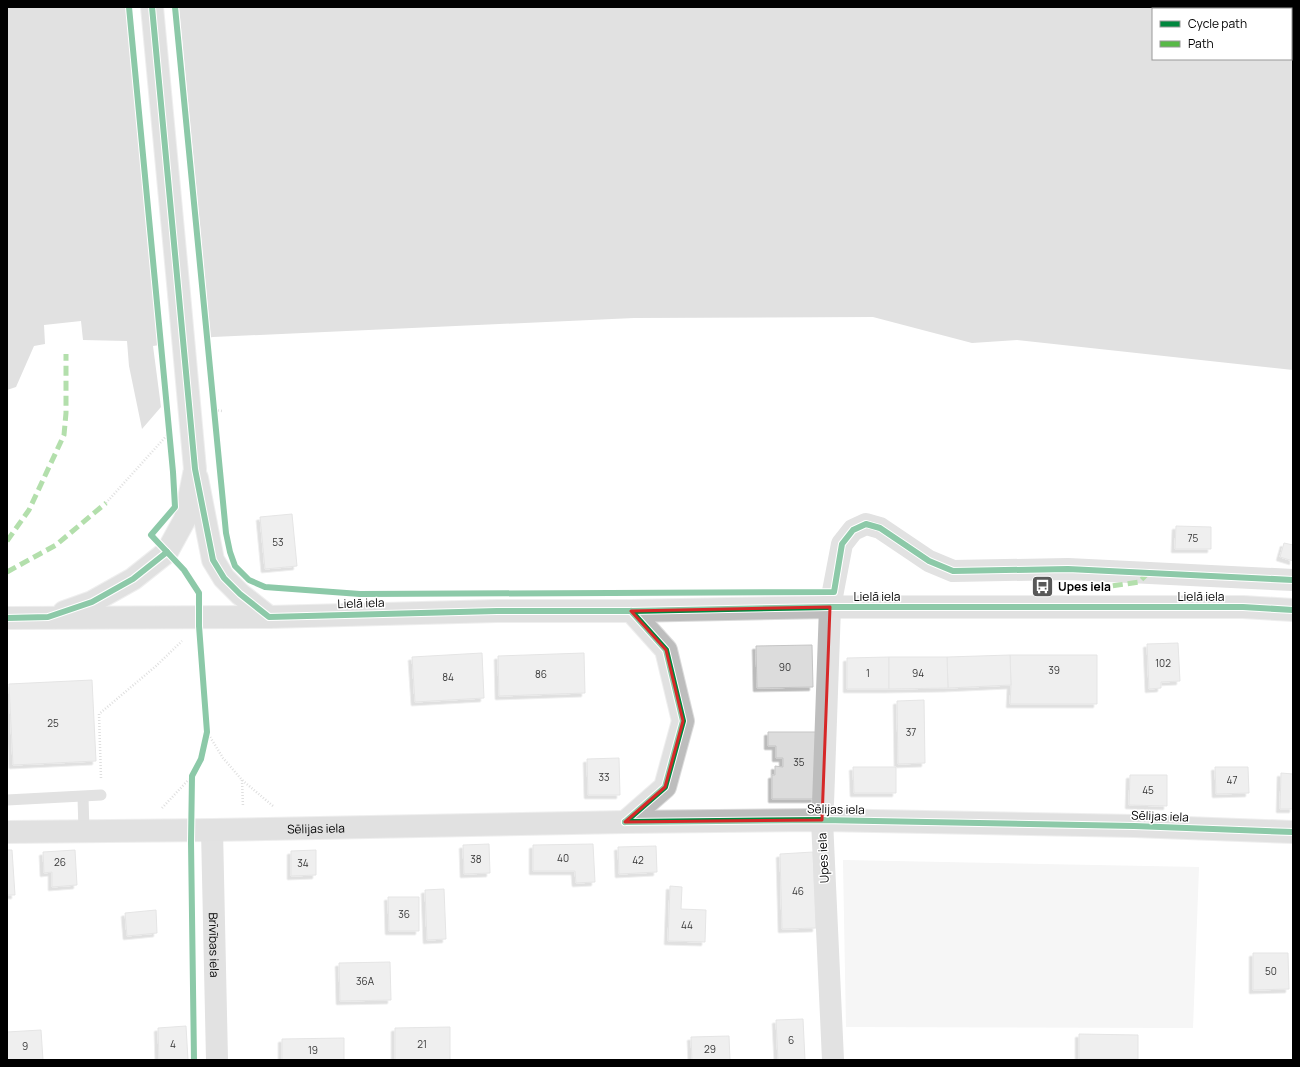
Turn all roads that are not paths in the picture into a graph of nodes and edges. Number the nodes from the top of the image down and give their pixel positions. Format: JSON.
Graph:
{"nodes":[{"id":1,"x":152,"y":7,"type":"edge"},
{"id":2,"x":195,"y":469,"type":"junction"},
{"id":3,"x":1293,"y":580,"type":"edge"},
{"id":4,"x":830,"y":607,"type":"junction"},
{"id":5,"x":1293,"y":610,"type":"edge"},
{"id":6,"x":631,"y":611,"type":"junction"},
{"id":7,"x":48,"y":617,"type":"junction"},
{"id":8,"x":269,"y":617,"type":"junction"},
{"id":9,"x":7,"y":618,"type":"edge"},
{"id":10,"x":101,"y":795,"type":"road end"},
{"id":11,"x":83,"y":796,"type":"junction"},
{"id":12,"x":7,"y":800,"type":"edge"},
{"id":13,"x":822,"y":820,"type":"junction"},
{"id":14,"x":625,"y":822,"type":"junction"},
{"id":15,"x":212,"y":830,"type":"junction"},
{"id":16,"x":84,"y":831,"type":"junction"},
{"id":17,"x":7,"y":832,"type":"edge"},
{"id":18,"x":1293,"y":832,"type":"edge"},
{"id":19,"x":217,"y":1060,"type":"edge"},
{"id":20,"x":833,"y":1060,"type":"edge"}],
"edges":[{"from":1,"to":2,"type":"main road","bridge":true},
{"from":2,"to":7,"type":"main road"},
{"from":2,"to":8,"type":"main road"},
{"from":3,"to":4,"type":"street","name":"Upes iela"},
{"from":4,"to":5,"type":"main road","name":"Lielā iela"},
{"from":4,"to":6,"type":"main road","name":"Lielā iela"},
{"from":4,"to":13,"type":"street","name":"Upes iela"},
{"from":6,"to":8,"type":"main road","name":"Lielā iela"},
{"from":6,"to":14,"type":"main road"},
{"from":7,"to":8,"type":"main road","name":"Lielā iela"},
{"from":7,"to":9,"type":"main road","name":"Lielā iela"},
{"from":10,"to":11,"type":"lane"},
{"from":11,"to":12,"type":"lane"},
{"from":11,"to":16,"type":"lane"},
{"from":13,"to":14,"type":"main road","name":"Sēlijas iela"},
{"from":13,"to":18,"type":"main road","name":"Sēlijas iela"},
{"from":13,"to":20,"type":"street","name":"Upes iela"},
{"from":14,"to":15,"type":"main road","name":"Sēlijas iela"},
{"from":15,"to":16,"type":"main road","name":"Sēlijas iela"},
{"from":15,"to":19,"type":"street","name":"Brīvības iela"},
{"from":16,"to":17,"type":"main road","name":"Sēlijas iela"}]}
